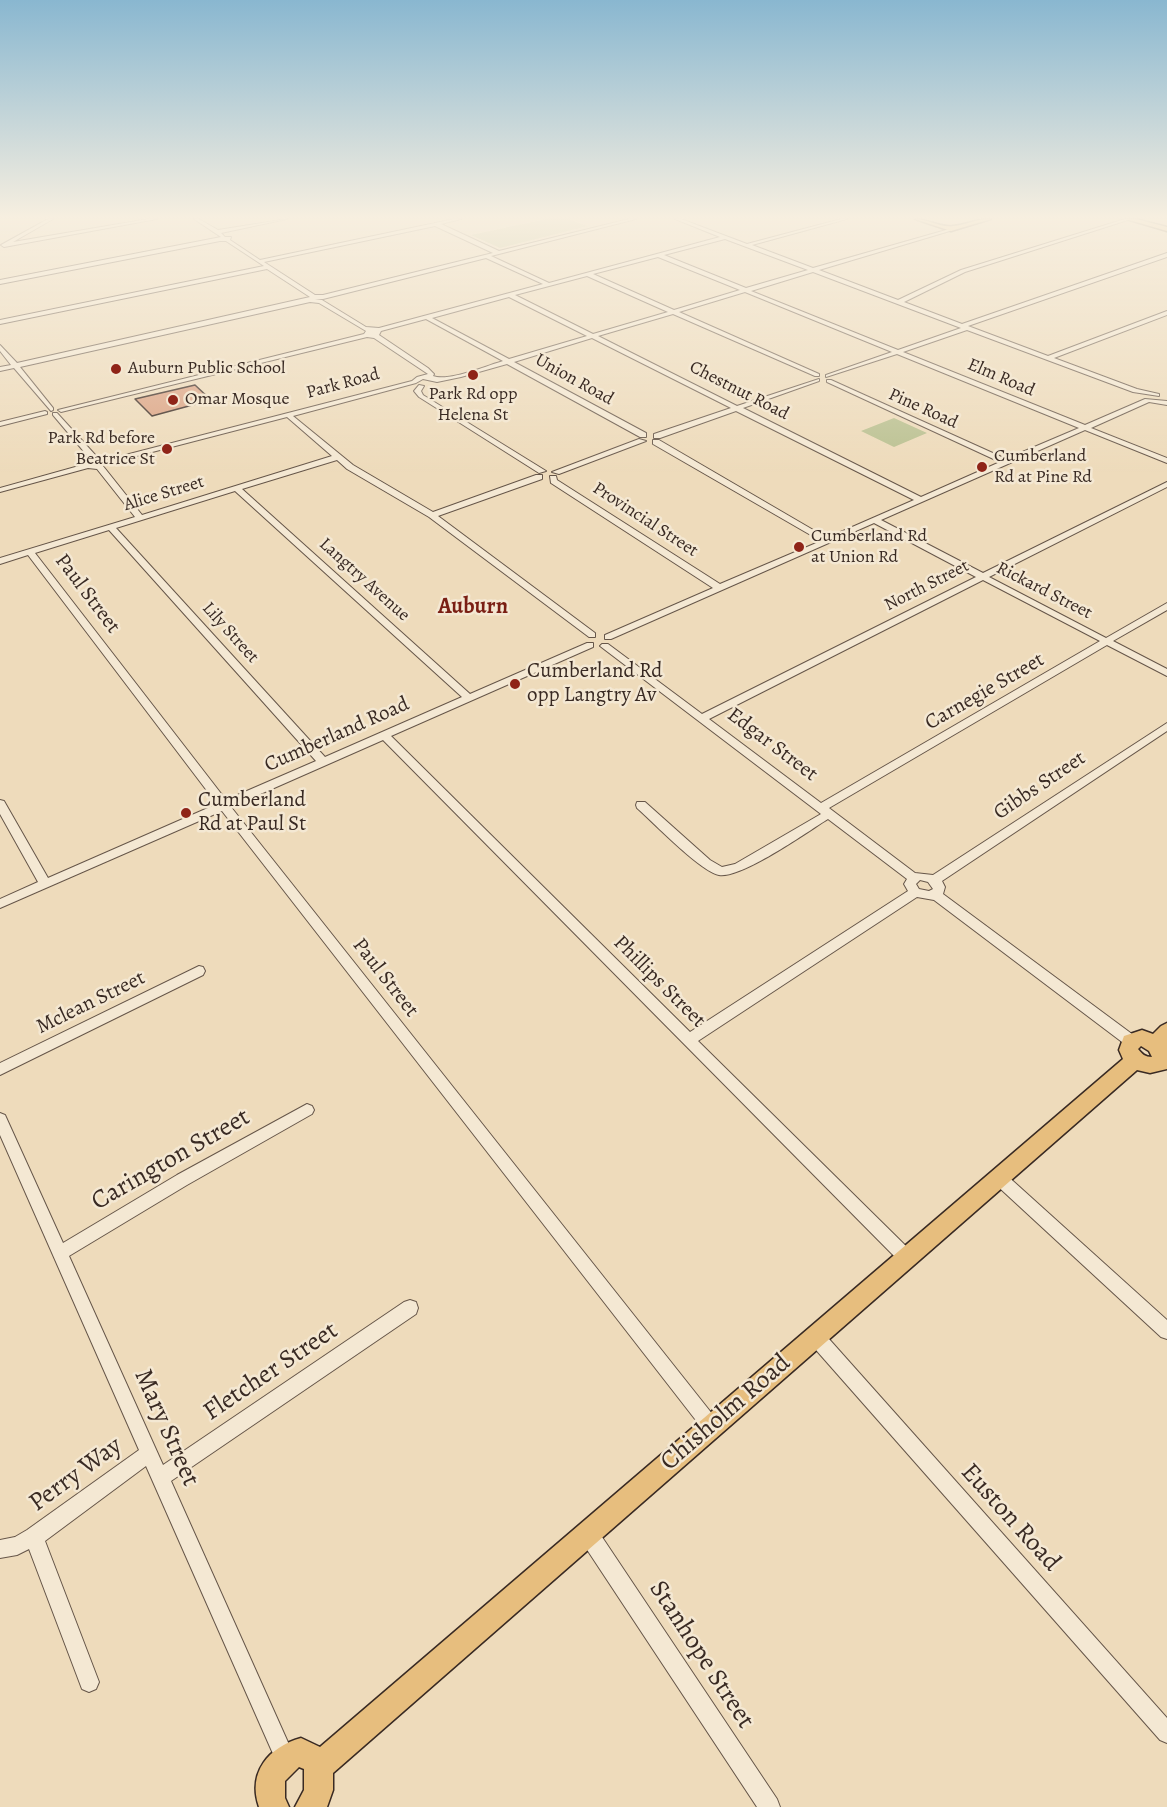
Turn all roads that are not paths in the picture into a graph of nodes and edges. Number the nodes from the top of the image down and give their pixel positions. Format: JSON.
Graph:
{"nodes":[{"id":1,"x":91,"y":303,"type":"edge"},
{"id":2,"x":297,"y":303,"type":"edge"},
{"id":3,"x":324,"y":303,"type":"edge"},
{"id":4,"x":479,"y":303,"type":"edge"},
{"id":5,"x":527,"y":303,"type":"edge"},
{"id":6,"x":654,"y":303,"type":"edge"},
{"id":7,"x":699,"y":303,"type":"edge"},
{"id":8,"x":779,"y":303,"type":"edge"},
{"id":9,"x":903,"y":303,"type":"edge"},
{"id":10,"x":1031,"y":303,"type":"edge"},
{"id":11,"x":672,"y":311,"type":"junction"},
{"id":12,"x":1167,"y":313,"type":"edge"},
{"id":13,"x":427,"y":317,"type":"junction"},
{"id":14,"x":0,"y":322,"type":"edge"},
{"id":15,"x":965,"y":327,"type":"junction"},
{"id":16,"x":368,"y":333,"type":"junction"},
{"id":17,"x":377,"y":333,"type":"junction"},
{"id":18,"x":593,"y":335,"type":"junction"},
{"id":19,"x":0,"y":347,"type":"edge"},
{"id":20,"x":899,"y":351,"type":"junction"},
{"id":21,"x":1049,"y":358,"type":"junction"},
{"id":22,"x":508,"y":361,"type":"junction"},
{"id":23,"x":15,"y":366,"type":"junction"},
{"id":24,"x":0,"y":369,"type":"edge"},
{"id":25,"x":429,"y":377,"type":"junction"},
{"id":26,"x":817,"y":378,"type":"junction"},
{"id":27,"x":829,"y":378,"type":"junction"},
{"id":28,"x":437,"y":380,"type":"junction"},
{"id":29,"x":418,"y":384,"type":"junction"},
{"id":30,"x":1165,"y":392,"type":"dead end"},
{"id":31,"x":1146,"y":397,"type":"junction"},
{"id":32,"x":1162,"y":400,"type":"edge"},
{"id":33,"x":739,"y":408,"type":"junction"},
{"id":34,"x":53,"y":412,"type":"junction"},
{"id":35,"x":287,"y":414,"type":"junction"},
{"id":36,"x":0,"y":424,"type":"edge"},
{"id":37,"x":1083,"y":428,"type":"junction"},
{"id":38,"x":643,"y":438,"type":"junction"},
{"id":39,"x":657,"y":439,"type":"junction"},
{"id":40,"x":338,"y":457,"type":"junction"},
{"id":41,"x":1167,"y":461,"type":"edge"},
{"id":42,"x":1006,"y":462,"type":"junction"},
{"id":43,"x":101,"y":463,"type":"junction"},
{"id":44,"x":540,"y":474,"type":"junction"},
{"id":45,"x":555,"y":475,"type":"junction"},
{"id":46,"x":1167,"y":484,"type":"edge"},
{"id":47,"x":236,"y":488,"type":"junction"},
{"id":48,"x":0,"y":490,"type":"edge"},
{"id":49,"x":921,"y":500,"type":"junction"},
{"id":50,"x":432,"y":515,"type":"junction"},
{"id":51,"x":140,"y":518,"type":"junction"},
{"id":52,"x":874,"y":520,"type":"junction"},
{"id":53,"x":111,"y":527,"type":"junction"},
{"id":54,"x":827,"y":541,"type":"junction"},
{"id":55,"x":30,"y":552,"type":"junction"},
{"id":56,"x":0,"y":561,"type":"edge"},
{"id":57,"x":981,"y":577,"type":"junction"},
{"id":58,"x":720,"y":588,"type":"junction"},
{"id":59,"x":1167,"y":606,"type":"edge"},
{"id":60,"x":591,"y":640,"type":"junction"},
{"id":61,"x":606,"y":641,"type":"junction"},
{"id":62,"x":1106,"y":641,"type":"junction"},
{"id":63,"x":1167,"y":673,"type":"edge"},
{"id":64,"x":469,"y":698,"type":"junction"},
{"id":65,"x":702,"y":718,"type":"junction"},
{"id":66,"x":1167,"y":726,"type":"edge"},
{"id":67,"x":384,"y":735,"type":"junction"},
{"id":68,"x":323,"y":762,"type":"junction"},
{"id":69,"x":0,"y":804,"type":"edge"},
{"id":70,"x":641,"y":805,"type":"dead end"},
{"id":71,"x":225,"y":806,"type":"junction"},
{"id":72,"x":825,"y":811,"type":"junction"},
{"id":73,"x":914,"y":878,"type":"junction"},
{"id":74,"x":934,"y":880,"type":"junction"},
{"id":75,"x":45,"y":884,"type":"junction"},
{"id":76,"x":915,"y":892,"type":"junction"},
{"id":77,"x":936,"y":895,"type":"junction"},
{"id":78,"x":0,"y":904,"type":"edge"},
{"id":79,"x":199,"y":971,"type":"dead end"},
{"id":80,"x":1161,"y":1038,"type":"edge"},
{"id":81,"x":690,"y":1039,"type":"junction"},
{"id":82,"x":1133,"y":1051,"type":"junction"},
{"id":83,"x":1163,"y":1066,"type":"edge"},
{"id":84,"x":0,"y":1070,"type":"edge"},
{"id":85,"x":307,"y":1110,"type":"dead end"},
{"id":86,"x":0,"y":1119,"type":"edge"},
{"id":87,"x":998,"y":1177,"type":"junction"},
{"id":88,"x":60,"y":1253,"type":"junction"},
{"id":89,"x":906,"y":1257,"type":"junction"},
{"id":90,"x":410,"y":1308,"type":"dead end"},
{"id":91,"x":1167,"y":1331,"type":"edge"},
{"id":92,"x":814,"y":1336,"type":"junction"},
{"id":93,"x":711,"y":1426,"type":"junction"},
{"id":94,"x":149,"y":1453,"type":"junction"},
{"id":95,"x":160,"y":1478,"type":"junction"},
{"id":96,"x":587,"y":1532,"type":"junction"},
{"id":97,"x":34,"y":1537,"type":"junction"},
{"id":98,"x":0,"y":1549,"type":"edge"},
{"id":99,"x":89,"y":1682,"type":"dead end"},
{"id":100,"x":1167,"y":1733,"type":"edge"},
{"id":101,"x":285,"y":1758,"type":"junction"},
{"id":102,"x":318,"y":1767,"type":"junction"},
{"id":103,"x":272,"y":1806,"type":"edge"},
{"id":104,"x":310,"y":1807,"type":"edge"},
{"id":105,"x":769,"y":1807,"type":"edge"}],
"edges":[{"from":1,"to":14,"type":"street"},
{"from":2,"to":23,"type":"street"},
{"from":3,"to":16,"type":"street"},
{"from":4,"to":13,"type":"street"},
{"from":5,"to":18,"type":"street","name":"Chestnut Road"},
{"from":6,"to":11,"type":"street"},
{"from":7,"to":11,"type":"street"},
{"from":8,"to":20,"type":"street","name":"Elm Road"},
{"from":9,"to":15,"type":"street"},
{"from":10,"to":15,"type":"street"},
{"from":11,"to":18,"type":"street"},
{"from":11,"to":26,"type":"street"},
{"from":12,"to":21,"type":"street"},
{"from":13,"to":17,"type":"street"},
{"from":13,"to":22,"type":"street","name":"Union Road"},
{"from":15,"to":20,"type":"street"},
{"from":15,"to":21,"type":"street"},
{"from":16,"to":17,"type":"street"},
{"from":16,"to":34,"type":"street"},
{"from":17,"to":25,"type":"street"},
{"from":18,"to":22,"type":"street"},
{"from":18,"to":33,"type":"street","name":"Chestnut Road"},
{"from":19,"to":23,"type":"street"},
{"from":20,"to":27,"type":"street"},
{"from":20,"to":37,"type":"street","name":"Elm Road"},
{"from":21,"to":31,"type":"street"},
{"from":22,"to":28,"type":"street"},
{"from":22,"to":38,"type":"street","name":"Union Road"},
{"from":23,"to":24,"type":"street"},
{"from":23,"to":34,"type":"street"},
{"from":25,"to":28,"type":"street"},
{"from":25,"to":29,"type":"street"},
{"from":26,"to":27,"type":"street"},
{"from":26,"to":33,"type":"street"},
{"from":27,"to":42,"type":"street","name":"Pine Road"},
{"from":28,"to":29,"type":"street"},
{"from":29,"to":35,"type":"street","name":"Park Road"},
{"from":29,"to":44,"type":"street"},
{"from":30,"to":32,"type":"street"},
{"from":31,"to":32,"type":"street"},
{"from":31,"to":37,"type":"street"},
{"from":33,"to":39,"type":"street"},
{"from":33,"to":49,"type":"street","name":"Chestnut Road"},
{"from":34,"to":36,"type":"street"},
{"from":34,"to":43,"type":"street"},
{"from":35,"to":40,"type":"street"},
{"from":35,"to":43,"type":"street","name":"Park Road"},
{"from":37,"to":41,"type":"street","name":"Elm Road"},
{"from":37,"to":42,"type":"street"},
{"from":38,"to":39,"type":"street"},
{"from":38,"to":45,"type":"street"},
{"from":39,"to":54,"type":"street"},
{"from":40,"to":47,"type":"street","name":"Alice Street"},
{"from":40,"to":50,"type":"street"},
{"from":42,"to":49,"type":"street"},
{"from":43,"to":48,"type":"street"},
{"from":43,"to":51,"type":"street"},
{"from":44,"to":45,"type":"street"},
{"from":44,"to":50,"type":"street"},
{"from":45,"to":58,"type":"street","name":"Provincial Street"},
{"from":46,"to":57,"type":"street","name":"North Street"},
{"from":47,"to":51,"type":"street","name":"Alice Street"},
{"from":47,"to":64,"type":"street","name":"Langtry Avenue"},
{"from":49,"to":52,"type":"street"},
{"from":50,"to":60,"type":"street"},
{"from":51,"to":53,"type":"street","name":"Alice Street"},
{"from":52,"to":54,"type":"street"},
{"from":52,"to":57,"type":"street","name":"Rickard Street"},
{"from":53,"to":55,"type":"street","name":"Alice Street"},
{"from":53,"to":68,"type":"street","name":"Lily Street"},
{"from":54,"to":58,"type":"street"},
{"from":55,"to":56,"type":"street","name":"Alice Street"},
{"from":55,"to":71,"type":"street","name":"Paul Street"},
{"from":57,"to":62,"type":"street","name":"Rickard Street"},
{"from":57,"to":65,"type":"street","name":"North Street"},
{"from":58,"to":61,"type":"street"},
{"from":59,"to":62,"type":"street","name":"Carnegie Street"},
{"from":60,"to":61,"type":"street"},
{"from":60,"to":64,"type":"street","name":"Cumberland Road"},
{"from":61,"to":65,"type":"street","name":"Edgar Street"},
{"from":62,"to":63,"type":"street","name":"Rickard Street"},
{"from":62,"to":72,"type":"street","name":"Carnegie Street"},
{"from":64,"to":67,"type":"street","name":"Cumberland Road"},
{"from":65,"to":72,"type":"street","name":"Edgar Street"},
{"from":66,"to":74,"type":"street","name":"Gibbs Street"},
{"from":67,"to":68,"type":"street","name":"Cumberland Road"},
{"from":67,"to":81,"type":"street","name":"Phillips Street"},
{"from":68,"to":71,"type":"street","name":"Cumberland Road"},
{"from":69,"to":75,"type":"street"},
{"from":70,"to":72,"type":"street","name":"Carnegie Street"},
{"from":71,"to":75,"type":"street","name":"Cumberland Road"},
{"from":71,"to":93,"type":"street","name":"Paul Street"},
{"from":72,"to":73,"type":"street","name":"Edgar Street"},
{"from":73,"to":74,"type":"street"},
{"from":73,"to":76,"type":"street"},
{"from":74,"to":77,"type":"street"},
{"from":75,"to":78,"type":"street","name":"Cumberland Road"},
{"from":76,"to":77,"type":"street"},
{"from":76,"to":81,"type":"street"},
{"from":77,"to":82,"type":"street"},
{"from":79,"to":84,"type":"street","name":"Mclean Street"},
{"from":80,"to":82,"type":"main road"},
{"from":80,"to":83,"type":"main road"},
{"from":81,"to":89,"type":"street","name":"Phillips Street"},
{"from":82,"to":83,"type":"main road"},
{"from":82,"to":87,"type":"main road","name":"Chisholm Road"},
{"from":85,"to":88,"type":"street","name":"Carington Street"},
{"from":86,"to":88,"type":"street","name":"Mary Street"},
{"from":87,"to":89,"type":"main road","name":"Chisholm Road"},
{"from":87,"to":91,"type":"street"},
{"from":88,"to":94,"type":"street","name":"Mary Street"},
{"from":89,"to":92,"type":"main road","name":"Chisholm Road"},
{"from":90,"to":95,"type":"street","name":"Fletcher Street"},
{"from":92,"to":93,"type":"main road","name":"Chisholm Road"},
{"from":92,"to":100,"type":"street","name":"Euston Road"},
{"from":93,"to":96,"type":"main road","name":"Chisholm Road"},
{"from":94,"to":95,"type":"street","name":"Mary Street"},
{"from":94,"to":97,"type":"street","name":"Perry Way"},
{"from":95,"to":101,"type":"street","name":"Mary Street"},
{"from":96,"to":102,"type":"main road","name":"Chisholm Road"},
{"from":96,"to":105,"type":"street","name":"Stanhope Street"},
{"from":97,"to":98,"type":"street","name":"Perry Way"},
{"from":97,"to":99,"type":"street"},
{"from":101,"to":102,"type":"main road"},
{"from":101,"to":103,"type":"main road"},
{"from":102,"to":104,"type":"main road"}]}
